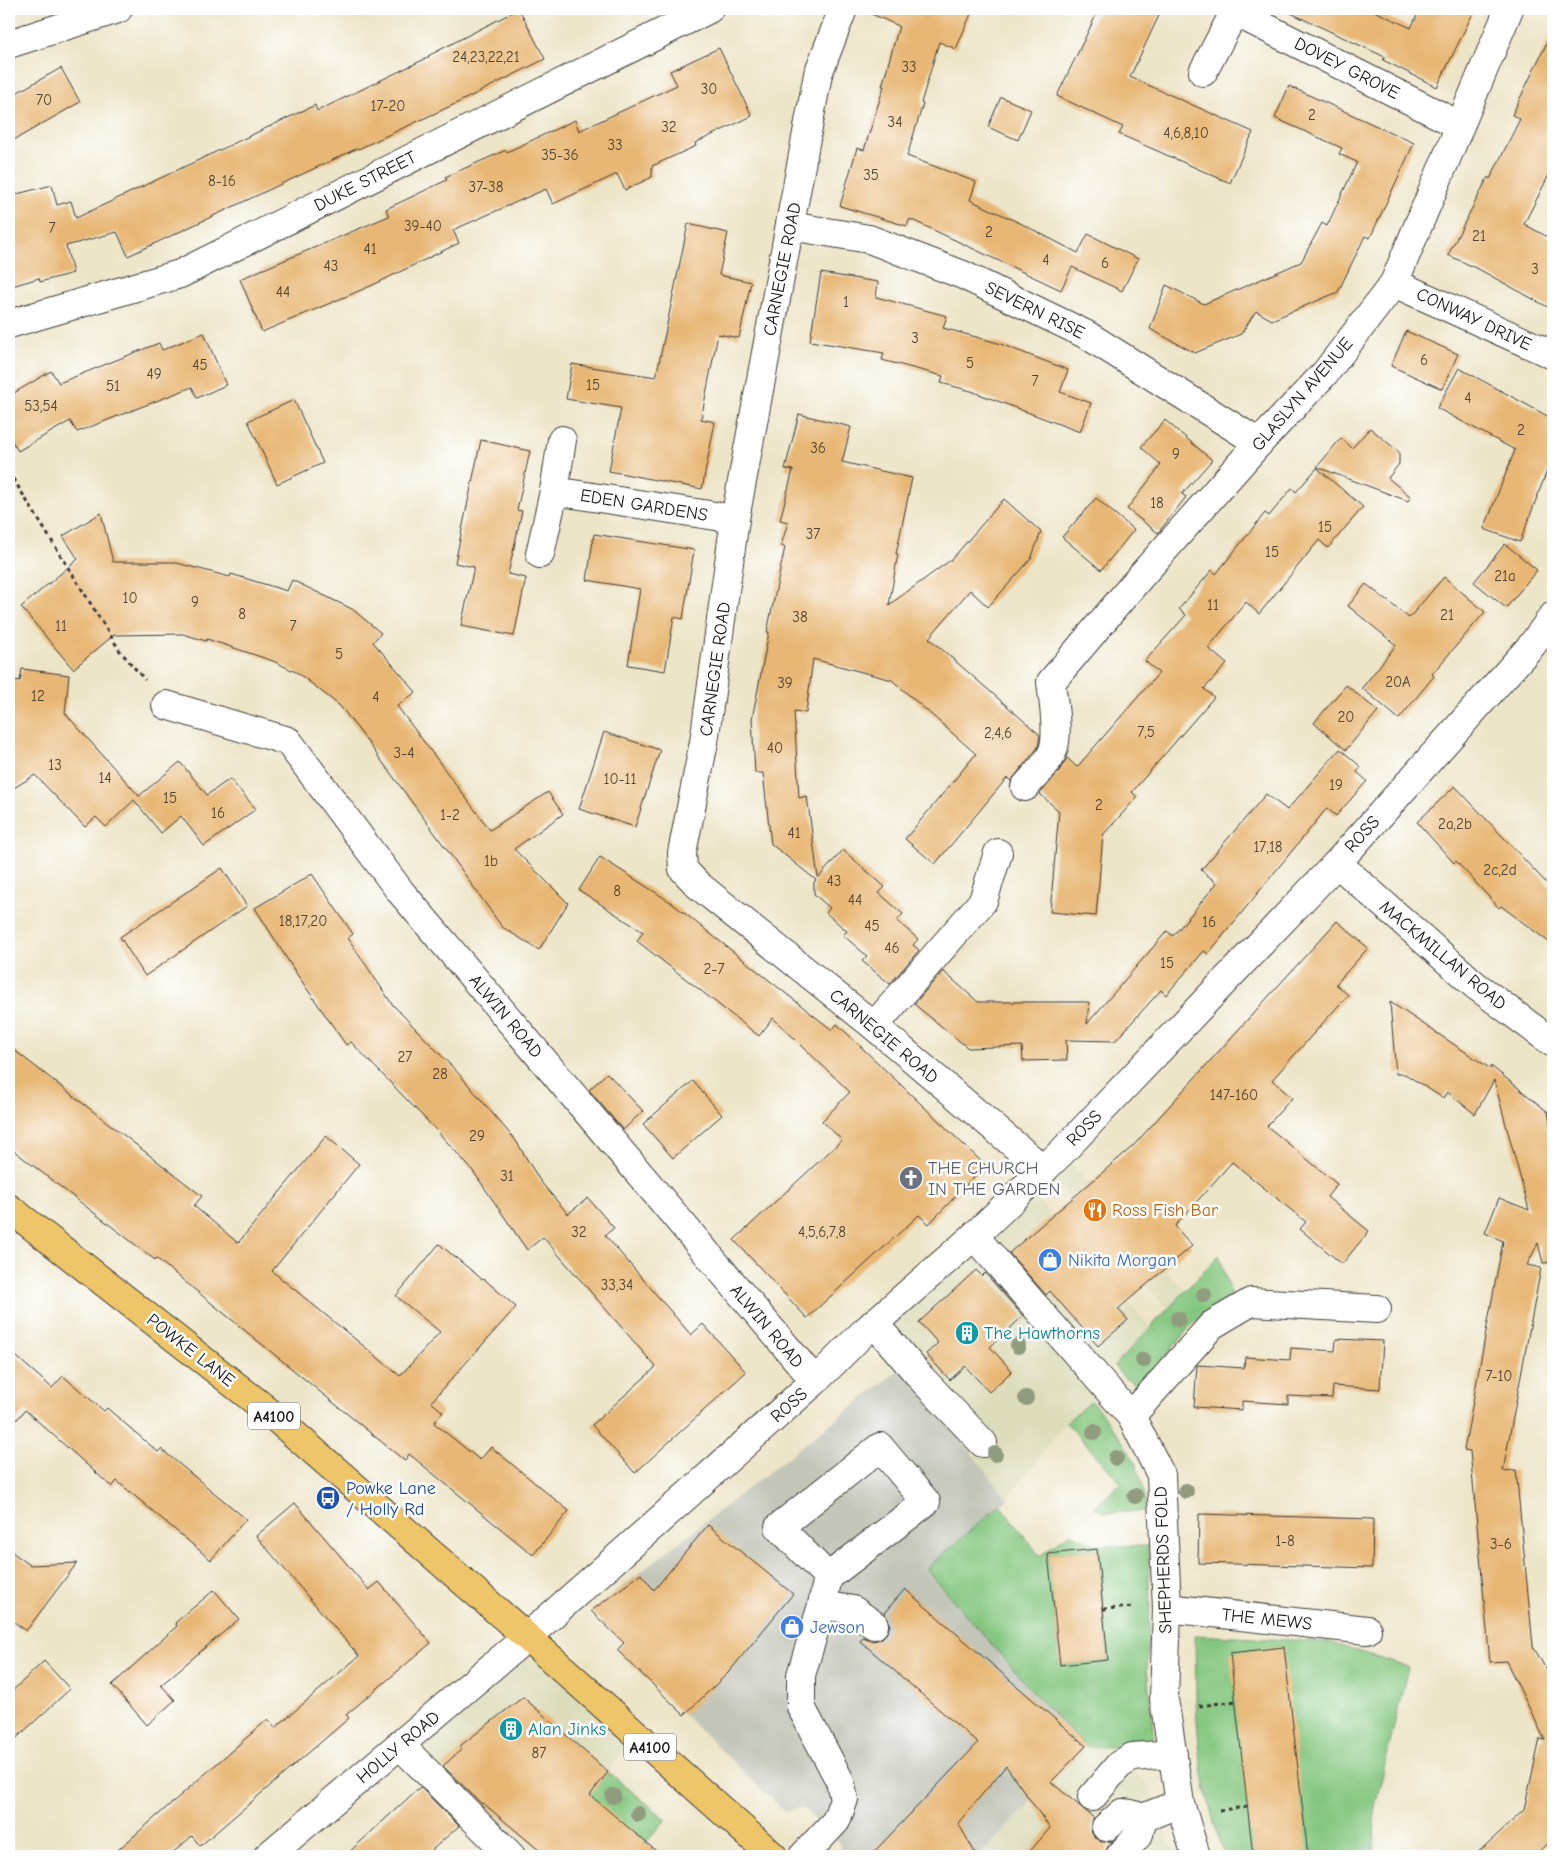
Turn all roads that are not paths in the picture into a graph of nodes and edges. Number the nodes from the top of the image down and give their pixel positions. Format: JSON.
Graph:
{"nodes":[{"id":1,"x":118,"y":9,"type":"edge"},
{"id":2,"x":709,"y":9,"type":"edge"},
{"id":3,"x":843,"y":9,"type":"edge"},
{"id":4,"x":1509,"y":9,"type":"edge"},
{"id":5,"x":1236,"y":10,"type":"edge"},
{"id":6,"x":9,"y":44,"type":"edge"},
{"id":7,"x":1204,"y":72,"type":"dead end"},
{"id":8,"x":1459,"y":125,"type":"junction"},
{"id":9,"x":790,"y":226,"type":"junction"},
{"id":10,"x":1394,"y":283,"type":"junction"},
{"id":11,"x":9,"y":324,"type":"edge"},
{"id":12,"x":1553,"y":355,"type":"edge"},
{"id":13,"x":562,"y":440,"type":"dead end"},
{"id":14,"x":1259,"y":443,"type":"junction"},
{"id":15,"x":554,"y":490,"type":"junction"},
{"id":16,"x":735,"y":519,"type":"junction"},
{"id":17,"x":540,"y":554,"type":"dead end"},
{"id":18,"x":1553,"y":616,"type":"edge"},
{"id":19,"x":166,"y":705,"type":"road end"},
{"id":20,"x":1025,"y":786,"type":"dead end"},
{"id":21,"x":998,"y":853,"type":"dead end"},
{"id":22,"x":1336,"y":862,"type":"junction"},
{"id":23,"x":874,"y":1026,"type":"junction"},
{"id":24,"x":1553,"y":1043,"type":"edge"},
{"id":25,"x":1044,"y":1170,"type":"junction"},
{"id":26,"x":9,"y":1208,"type":"edge"},
{"id":27,"x":974,"y":1236,"type":"junction"},
{"id":28,"x":1377,"y":1309,"type":"dead end"},
{"id":29,"x":874,"y":1324,"type":"junction"},
{"id":30,"x":815,"y":1381,"type":"junction"},
{"id":31,"x":1131,"y":1416,"type":"junction"},
{"id":32,"x":983,"y":1443,"type":"dead end"},
{"id":33,"x":828,"y":1577,"type":"junction"},
{"id":34,"x":822,"y":1605,"type":"junction"},
{"id":35,"x":1167,"y":1608,"type":"junction"},
{"id":36,"x":874,"y":1625,"type":"dead end"},
{"id":37,"x":1368,"y":1630,"type":"dead end"},
{"id":38,"x":527,"y":1637,"type":"junction"},
{"id":39,"x":400,"y":1745,"type":"junction"},
{"id":40,"x":1173,"y":1754,"type":"junction"},
{"id":41,"x":1092,"y":1797,"type":"dead end"},
{"id":42,"x":1180,"y":1803,"type":"junction"},
{"id":43,"x":1143,"y":1818,"type":"junction"},
{"id":44,"x":1106,"y":1828,"type":"dead end"},
{"id":45,"x":268,"y":1856,"type":"edge"},
{"id":46,"x":511,"y":1856,"type":"edge"},
{"id":47,"x":773,"y":1856,"type":"edge"},
{"id":48,"x":803,"y":1856,"type":"edge"},
{"id":49,"x":1120,"y":1856,"type":"edge"},
{"id":50,"x":1196,"y":1856,"type":"edge"}],
"edges":[{"from":1,"to":6,"type":"street"},
{"from":2,"to":11,"type":"street","name":"DUKE STREET"},
{"from":3,"to":9,"type":"street","name":"CARNEGIE ROAD"},
{"from":4,"to":8,"type":"street","name":"GLASLYN AVENUE"},
{"from":5,"to":7,"type":"street","name":"DOVEY GROVE"},
{"from":5,"to":8,"type":"street","name":"DOVEY GROVE"},
{"from":8,"to":10,"type":"street","name":"GLASLYN AVENUE"},
{"from":9,"to":14,"type":"street","name":"SEVERN RISE"},
{"from":9,"to":16,"type":"street","name":"CARNEGIE ROAD"},
{"from":10,"to":12,"type":"street","name":"CONWAY DRIVE"},
{"from":10,"to":14,"type":"street","name":"GLASLYN AVENUE"},
{"from":13,"to":15,"type":"street"},
{"from":14,"to":20,"type":"street","name":"GLASLYN AVENUE"},
{"from":15,"to":16,"type":"street","name":"EDEN GARDENS"},
{"from":15,"to":17,"type":"street"},
{"from":16,"to":23,"type":"street","name":"CARNEGIE ROAD"},
{"from":18,"to":22,"type":"street","name":"ROSS"},
{"from":19,"to":30,"type":"street","name":"ALWIN ROAD"},
{"from":21,"to":23,"type":"street"},
{"from":22,"to":24,"type":"street","name":"MACKMILLAN ROAD"},
{"from":22,"to":25,"type":"street","name":"ROSS"},
{"from":23,"to":25,"type":"street","name":"CARNEGIE ROAD"},
{"from":25,"to":27,"type":"street","name":"ROSS"},
{"from":26,"to":38,"type":"main road","name":"POWKE LANE","number":"A4100"},
{"from":27,"to":29,"type":"street","name":"ROSS"},
{"from":27,"to":31,"type":"street","name":"SHEPHERDS FOLD"},
{"from":28,"to":31,"type":"street"},
{"from":29,"to":30,"type":"street","name":"ROSS"},
{"from":29,"to":32,"type":"street"},
{"from":30,"to":38,"type":"street","name":"ROSS"},
{"from":31,"to":35,"type":"street","name":"SHEPHERDS FOLD"},
{"from":33,"to":33,"type":"street"},
{"from":33,"to":34,"type":"street"},
{"from":34,"to":36,"type":"street"},
{"from":34,"to":48,"type":"street"},
{"from":35,"to":37,"type":"street","name":"THE MEWS"},
{"from":35,"to":40,"type":"street","name":"SHEPHERDS FOLD"},
{"from":38,"to":39,"type":"street","name":"HOLLY ROAD"},
{"from":38,"to":47,"type":"main road","number":"A4100"},
{"from":39,"to":45,"type":"street","name":"HOLLY ROAD"},
{"from":39,"to":46,"type":"street"},
{"from":40,"to":41,"type":"street"},
{"from":40,"to":42,"type":"street","name":"SHEPHERDS FOLD"},
{"from":42,"to":43,"type":"street"},
{"from":42,"to":50,"type":"street","name":"SHEPHERDS FOLD"},
{"from":43,"to":44,"type":"street"},
{"from":43,"to":49,"type":"street"}]}
